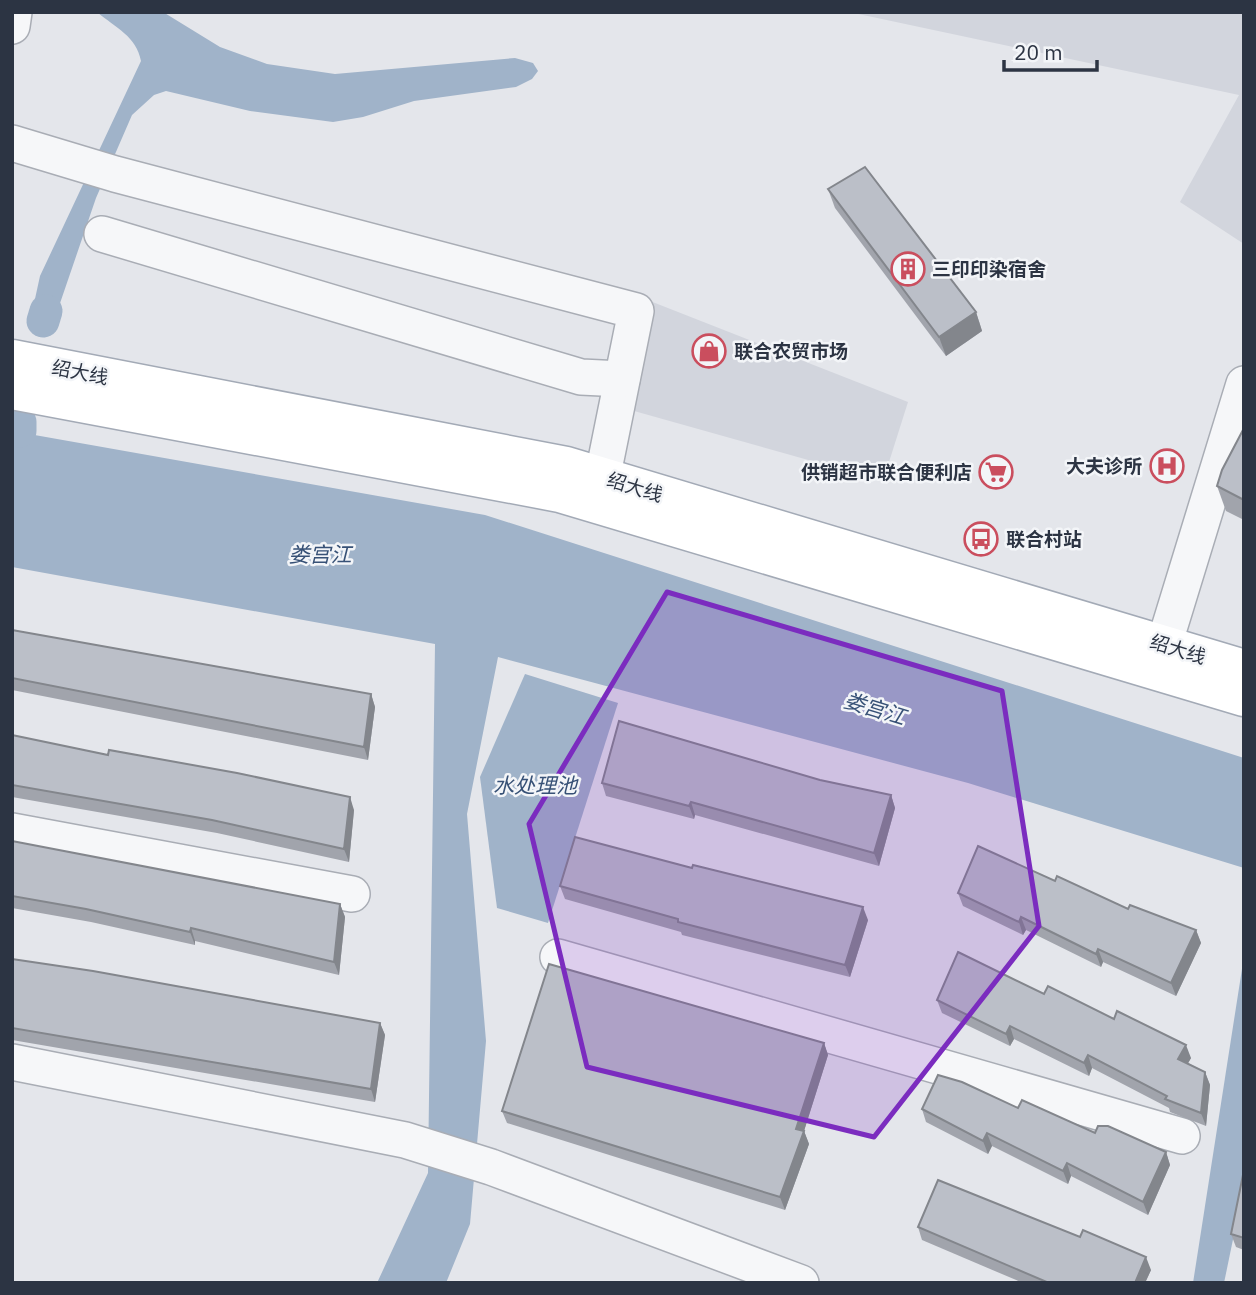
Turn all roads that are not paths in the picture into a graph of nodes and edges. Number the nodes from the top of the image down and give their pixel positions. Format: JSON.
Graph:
{"nodes":[{"id":1,"x":14,"y":12,"type":"edge"},
{"id":2,"x":12,"y":26,"type":"edge"},
{"id":3,"x":12,"y":143,"type":"edge"},
{"id":4,"x":102,"y":234,"type":"dead end"},
{"id":5,"x":12,"y":359,"type":"edge"},
{"id":6,"x":622,"y":379,"type":"junction"},
{"id":7,"x":1244,"y":384,"type":"edge"},
{"id":8,"x":12,"y":390,"type":"edge"},
{"id":9,"x":600,"y":491,"type":"junction"},
{"id":10,"x":1160,"y":658,"type":"junction"},
{"id":11,"x":1244,"y":669,"type":"edge"},
{"id":12,"x":1244,"y":697,"type":"edge"},
{"id":13,"x":12,"y":831,"type":"edge"},
{"id":14,"x":352,"y":894,"type":"dead end"},
{"id":15,"x":558,"y":957,"type":"dead end"},
{"id":16,"x":12,"y":1062,"type":"edge"},
{"id":17,"x":1182,"y":1136,"type":"dead end"},
{"id":18,"x":801,"y":1283,"type":"edge"}],
"edges":[{"from":1,"to":2,"type":"street"},
{"from":3,"to":6,"type":"street"},
{"from":4,"to":6,"type":"street"},
{"from":5,"to":9,"type":"main road","name":"绍大线"},
{"from":6,"to":9,"type":"street"},
{"from":7,"to":10,"type":"street"},
{"from":8,"to":9,"type":"main road","name":"绍大线"},
{"from":9,"to":10,"type":"main road","name":"绍大线"},
{"from":10,"to":11,"type":"main road","name":"绍大线"},
{"from":10,"to":12,"type":"main road","name":"绍大线"},
{"from":13,"to":14,"type":"street"},
{"from":15,"to":17,"type":"street"},
{"from":16,"to":18,"type":"street"}]}
